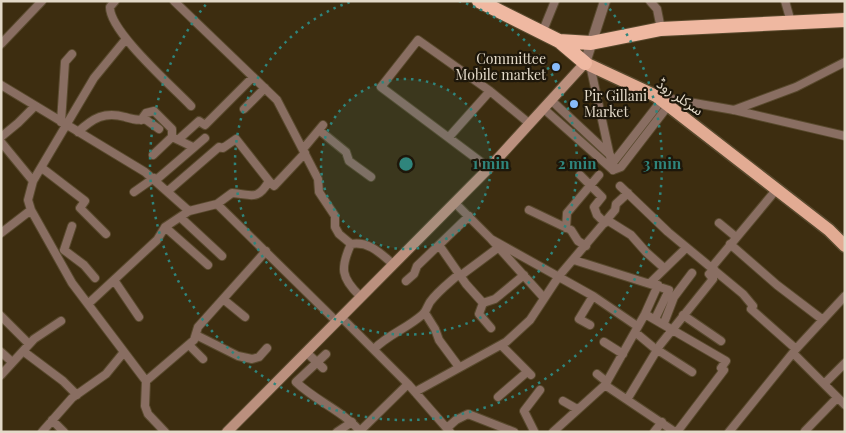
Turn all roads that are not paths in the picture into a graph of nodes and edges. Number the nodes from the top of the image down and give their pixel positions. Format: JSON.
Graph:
{"nodes":[{"id":1,"x":42,"y":1,"type":"edge"},
{"id":2,"x":102,"y":1,"type":"edge"},
{"id":3,"x":174,"y":1,"type":"edge"},
{"id":4,"x":479,"y":1,"type":"edge"},
{"id":5,"x":555,"y":1,"type":"edge"},
{"id":6,"x":606,"y":1,"type":"edge"},
{"id":7,"x":650,"y":1,"type":"edge"},
{"id":8,"x":785,"y":1,"type":"edge"},
{"id":9,"x":112,"y":4,"type":"edge"},
{"id":10,"x":845,"y":20,"type":"edge"},
{"id":11,"x":791,"y":22,"type":"junction"},
{"id":12,"x":661,"y":29,"type":"junction"},
{"id":13,"x":542,"y":33,"type":"junction"},
{"id":14,"x":126,"y":38,"type":"junction"},
{"id":15,"x":559,"y":42,"type":"junction"},
{"id":16,"x":591,"y":43,"type":"junction"},
{"id":17,"x":1,"y":44,"type":"edge"},
{"id":18,"x":72,"y":54,"type":"dead end"},
{"id":19,"x":845,"y":62,"type":"edge"},
{"id":20,"x":588,"y":64,"type":"junction"},
{"id":21,"x":253,"y":77,"type":"junction"},
{"id":22,"x":1,"y":85,"type":"edge"},
{"id":23,"x":265,"y":88,"type":"junction"},
{"id":24,"x":490,"y":91,"type":"junction"},
{"id":25,"x":552,"y":101,"type":"junction"},
{"id":26,"x":662,"y":101,"type":"junction"},
{"id":27,"x":35,"y":106,"type":"junction"},
{"id":28,"x":191,"y":106,"type":"dead end"},
{"id":29,"x":244,"y":108,"type":"dead end"},
{"id":30,"x":544,"y":109,"type":"junction"},
{"id":31,"x":734,"y":110,"type":"junction"},
{"id":32,"x":141,"y":120,"type":"junction"},
{"id":33,"x":64,"y":124,"type":"junction"},
{"id":34,"x":530,"y":124,"type":"junction"},
{"id":35,"x":159,"y":129,"type":"dead end"},
{"id":36,"x":78,"y":132,"type":"junction"},
{"id":37,"x":845,"y":136,"type":"edge"},
{"id":38,"x":1,"y":137,"type":"edge"},
{"id":39,"x":449,"y":137,"type":"junction"},
{"id":40,"x":176,"y":138,"type":"junction"},
{"id":41,"x":205,"y":138,"type":"dead end"},
{"id":42,"x":1,"y":142,"type":"edge"},
{"id":43,"x":193,"y":147,"type":"junction"},
{"id":44,"x":304,"y":151,"type":"junction"},
{"id":45,"x":153,"y":155,"type":"dead end"},
{"id":46,"x":610,"y":155,"type":"junction"},
{"id":47,"x":613,"y":167,"type":"junction"},
{"id":48,"x":42,"y":168,"type":"junction"},
{"id":49,"x":490,"y":168,"type":"junction"},
{"id":50,"x":580,"y":175,"type":"dead end"},
{"id":51,"x":599,"y":176,"type":"dead end"},
{"id":52,"x":371,"y":177,"type":"dead end"},
{"id":53,"x":155,"y":179,"type":"junction"},
{"id":54,"x":34,"y":180,"type":"junction"},
{"id":55,"x":269,"y":182,"type":"junction"},
{"id":56,"x":591,"y":186,"type":"junction"},
{"id":57,"x":620,"y":186,"type":"dead end"},
{"id":58,"x":776,"y":190,"type":"junction"},
{"id":59,"x":168,"y":191,"type":"junction"},
{"id":60,"x":134,"y":192,"type":"dead end"},
{"id":61,"x":628,"y":193,"type":"junction"},
{"id":62,"x":455,"y":203,"type":"junction"},
{"id":63,"x":217,"y":204,"type":"junction"},
{"id":64,"x":31,"y":210,"type":"junction"},
{"id":65,"x":529,"y":210,"type":"dead end"},
{"id":66,"x":189,"y":211,"type":"junction"},
{"id":67,"x":469,"y":216,"type":"junction"},
{"id":68,"x":180,"y":217,"type":"junction"},
{"id":69,"x":606,"y":221,"type":"junction"},
{"id":70,"x":719,"y":223,"type":"dead end"},
{"id":71,"x":72,"y":226,"type":"dead end"},
{"id":72,"x":165,"y":228,"type":"junction"},
{"id":73,"x":566,"y":228,"type":"junction"},
{"id":74,"x":3,"y":229,"type":"edge"},
{"id":75,"x":106,"y":234,"type":"dead end"},
{"id":76,"x":736,"y":237,"type":"junction"},
{"id":77,"x":492,"y":239,"type":"junction"},
{"id":78,"x":351,"y":244,"type":"junction"},
{"id":79,"x":730,"y":244,"type":"junction"},
{"id":80,"x":439,"y":245,"type":"junction"},
{"id":81,"x":586,"y":246,"type":"junction"},
{"id":82,"x":845,"y":246,"type":"edge"},
{"id":83,"x":498,"y":247,"type":"junction"},
{"id":84,"x":686,"y":248,"type":"junction"},
{"id":85,"x":64,"y":250,"type":"junction"},
{"id":86,"x":266,"y":251,"type":"junction"},
{"id":87,"x":56,"y":256,"type":"junction"},
{"id":88,"x":222,"y":256,"type":"dead end"},
{"id":89,"x":574,"y":260,"type":"junction"},
{"id":90,"x":393,"y":264,"type":"junction"},
{"id":91,"x":208,"y":265,"type":"dead end"},
{"id":92,"x":664,"y":268,"type":"junction"},
{"id":93,"x":713,"y":268,"type":"junction"},
{"id":94,"x":692,"y":273,"type":"dead end"},
{"id":95,"x":459,"y":275,"type":"junction"},
{"id":96,"x":524,"y":275,"type":"junction"},
{"id":97,"x":559,"y":276,"type":"junction"},
{"id":98,"x":95,"y":278,"type":"dead end"},
{"id":99,"x":114,"y":280,"type":"junction"},
{"id":100,"x":406,"y":282,"type":"dead end"},
{"id":101,"x":650,"y":282,"type":"junction"},
{"id":102,"x":658,"y":285,"type":"junction"},
{"id":103,"x":360,"y":296,"type":"junction"},
{"id":104,"x":594,"y":296,"type":"junction"},
{"id":105,"x":845,"y":296,"type":"edge"},
{"id":106,"x":544,"y":298,"type":"junction"},
{"id":107,"x":223,"y":299,"type":"junction"},
{"id":108,"x":483,"y":303,"type":"junction"},
{"id":109,"x":88,"y":304,"type":"junction"},
{"id":110,"x":425,"y":313,"type":"junction"},
{"id":111,"x":645,"y":314,"type":"junction"},
{"id":112,"x":682,"y":315,"type":"junction"},
{"id":113,"x":1,"y":316,"type":"edge"},
{"id":114,"x":139,"y":317,"type":"dead end"},
{"id":115,"x":245,"y":317,"type":"dead end"},
{"id":116,"x":339,"y":319,"type":"junction"},
{"id":117,"x":656,"y":319,"type":"junction"},
{"id":118,"x":823,"y":320,"type":"junction"},
{"id":119,"x":61,"y":321,"type":"dead end"},
{"id":120,"x":590,"y":324,"type":"dead end"},
{"id":121,"x":664,"y":324,"type":"junction"},
{"id":122,"x":491,"y":328,"type":"dead end"},
{"id":123,"x":672,"y":328,"type":"junction"},
{"id":124,"x":636,"y":329,"type":"junction"},
{"id":125,"x":196,"y":335,"type":"junction"},
{"id":126,"x":721,"y":341,"type":"dead end"},
{"id":127,"x":604,"y":342,"type":"dead end"},
{"id":128,"x":30,"y":344,"type":"junction"},
{"id":129,"x":189,"y":345,"type":"junction"},
{"id":130,"x":501,"y":345,"type":"junction"},
{"id":131,"x":267,"y":348,"type":"dead end"},
{"id":132,"x":374,"y":349,"type":"junction"},
{"id":133,"x":658,"y":350,"type":"junction"},
{"id":134,"x":23,"y":351,"type":"junction"},
{"id":135,"x":795,"y":351,"type":"junction"},
{"id":136,"x":1,"y":352,"type":"edge"},
{"id":137,"x":124,"y":352,"type":"junction"},
{"id":138,"x":306,"y":352,"type":"junction"},
{"id":139,"x":326,"y":354,"type":"dead end"},
{"id":140,"x":623,"y":354,"type":"junction"},
{"id":141,"x":203,"y":359,"type":"dead end"},
{"id":142,"x":12,"y":362,"type":"junction"},
{"id":143,"x":845,"y":362,"type":"edge"},
{"id":144,"x":320,"y":365,"type":"junction"},
{"id":145,"x":459,"y":367,"type":"junction"},
{"id":146,"x":290,"y":368,"type":"junction"},
{"id":147,"x":692,"y":372,"type":"dead end"},
{"id":148,"x":597,"y":374,"type":"dead end"},
{"id":149,"x":1,"y":375,"type":"edge"},
{"id":150,"x":300,"y":377,"type":"junction"},
{"id":151,"x":146,"y":381,"type":"junction"},
{"id":152,"x":606,"y":383,"type":"junction"},
{"id":153,"x":408,"y":384,"type":"junction"},
{"id":154,"x":824,"y":384,"type":"junction"},
{"id":155,"x":540,"y":390,"type":"dead end"},
{"id":156,"x":415,"y":392,"type":"junction"},
{"id":157,"x":77,"y":395,"type":"junction"},
{"id":158,"x":498,"y":397,"type":"dead end"},
{"id":159,"x":628,"y":398,"type":"junction"},
{"id":160,"x":838,"y":398,"type":"junction"},
{"id":161,"x":563,"y":401,"type":"dead end"},
{"id":162,"x":845,"y":405,"type":"edge"},
{"id":163,"x":577,"y":409,"type":"junction"},
{"id":164,"x":52,"y":420,"type":"junction"},
{"id":165,"x":352,"y":422,"type":"junction"},
{"id":166,"x":662,"y":422,"type":"junction"},
{"id":167,"x":494,"y":426,"type":"junction"},
{"id":168,"x":448,"y":430,"type":"edge"},
{"id":169,"x":361,"y":431,"type":"edge"},
{"id":170,"x":534,"y":431,"type":"edge"},
{"id":171,"x":805,"y":431,"type":"edge"},
{"id":172,"x":42,"y":432,"type":"edge"},
{"id":173,"x":64,"y":432,"type":"edge"},
{"id":174,"x":165,"y":432,"type":"edge"},
{"id":175,"x":228,"y":432,"type":"edge"},
{"id":176,"x":337,"y":432,"type":"edge"},
{"id":177,"x":500,"y":432,"type":"edge"},
{"id":178,"x":514,"y":432,"type":"edge"},
{"id":179,"x":553,"y":432,"type":"edge"},
{"id":180,"x":654,"y":432,"type":"edge"},
{"id":181,"x":676,"y":432,"type":"edge"},
{"id":182,"x":729,"y":432,"type":"edge"}],
"edges":[{"from":1,"to":17,"type":"street"},
{"from":2,"to":9,"type":"street"},
{"from":3,"to":21,"type":"street"},
{"from":4,"to":13,"type":"highway","name":"سرکلر روڈ"},
{"from":5,"to":13,"type":"street"},
{"from":6,"to":16,"type":"street"},
{"from":7,"to":12,"type":"street"},
{"from":8,"to":11,"type":"street"},
{"from":9,"to":14,"type":"street"},
{"from":10,"to":11,"type":"highway"},
{"from":11,"to":12,"type":"highway"},
{"from":12,"to":16,"type":"highway"},
{"from":13,"to":15,"type":"highway","name":"سرکلر روڈ"},
{"from":14,"to":28,"type":"street"},
{"from":14,"to":33,"type":"street"},
{"from":15,"to":16,"type":"highway"},
{"from":15,"to":20,"type":"highway","name":"سرکلر روڈ"},
{"from":16,"to":20,"type":"street"},
{"from":18,"to":33,"type":"street"},
{"from":19,"to":31,"type":"street"},
{"from":20,"to":25,"type":"main road"},
{"from":20,"to":26,"type":"main road","name":"سرکلر روڈ"},
{"from":20,"to":46,"type":"street"},
{"from":21,"to":23,"type":"street"},
{"from":21,"to":40,"type":"street"},
{"from":22,"to":27,"type":"street"},
{"from":23,"to":29,"type":"street"},
{"from":23,"to":44,"type":"street"},
{"from":24,"to":34,"type":"street"},
{"from":24,"to":39,"type":"street"},
{"from":24,"to":39,"type":"street"},
{"from":25,"to":30,"type":"main road"},
{"from":25,"to":46,"type":"street"},
{"from":26,"to":31,"type":"street"},
{"from":26,"to":47,"type":"street"},
{"from":26,"to":58,"type":"main road","name":"سرکلر روڈ"},
{"from":27,"to":33,"type":"street"},
{"from":27,"to":38,"type":"street"},
{"from":30,"to":34,"type":"main road"},
{"from":30,"to":47,"type":"street"},
{"from":31,"to":37,"type":"street"},
{"from":32,"to":35,"type":"street"},
{"from":32,"to":36,"type":"street"},
{"from":32,"to":40,"type":"street"},
{"from":33,"to":36,"type":"street"},
{"from":33,"to":48,"type":"street"},
{"from":34,"to":49,"type":"main road"},
{"from":36,"to":53,"type":"street"},
{"from":39,"to":49,"type":"street"},
{"from":40,"to":43,"type":"street"},
{"from":40,"to":45,"type":"street"},
{"from":41,"to":43,"type":"street"},
{"from":42,"to":54,"type":"street"},
{"from":43,"to":53,"type":"street"},
{"from":44,"to":52,"type":"street"},
{"from":44,"to":55,"type":"street"},
{"from":44,"to":78,"type":"street"},
{"from":46,"to":47,"type":"street"},
{"from":48,"to":54,"type":"street"},
{"from":48,"to":75,"type":"street"},
{"from":49,"to":62,"type":"main road"},
{"from":50,"to":56,"type":"street"},
{"from":51,"to":56,"type":"street"},
{"from":53,"to":59,"type":"street"},
{"from":53,"to":60,"type":"street"},
{"from":54,"to":64,"type":"street"},
{"from":55,"to":59,"type":"street"},
{"from":55,"to":63,"type":"street"},
{"from":56,"to":69,"type":"street"},
{"from":56,"to":73,"type":"street"},
{"from":57,"to":61,"type":"street"},
{"from":58,"to":76,"type":"street"},
{"from":58,"to":82,"type":"main road","name":"سرکلر روڈ"},
{"from":59,"to":66,"type":"street"},
{"from":61,"to":69,"type":"street"},
{"from":61,"to":84,"type":"street"},
{"from":62,"to":67,"type":"street"},
{"from":62,"to":90,"type":"main road"},
{"from":63,"to":66,"type":"street"},
{"from":63,"to":86,"type":"street"},
{"from":64,"to":74,"type":"street"},
{"from":64,"to":87,"type":"street"},
{"from":65,"to":73,"type":"street"},
{"from":66,"to":68,"type":"street"},
{"from":67,"to":77,"type":"street"},
{"from":67,"to":80,"type":"street"},
{"from":68,"to":72,"type":"street"},
{"from":68,"to":88,"type":"street"},
{"from":69,"to":81,"type":"street"},
{"from":69,"to":92,"type":"street"},
{"from":70,"to":76,"type":"street"},
{"from":71,"to":85,"type":"street"},
{"from":72,"to":91,"type":"street"},
{"from":72,"to":99,"type":"street"},
{"from":73,"to":81,"type":"street"},
{"from":76,"to":79,"type":"street"},
{"from":77,"to":83,"type":"street"},
{"from":77,"to":97,"type":"street"},
{"from":78,"to":90,"type":"street"},
{"from":78,"to":103,"type":"street"},
{"from":79,"to":93,"type":"street"},
{"from":79,"to":118,"type":"street"},
{"from":80,"to":95,"type":"street"},
{"from":80,"to":100,"type":"street"},
{"from":81,"to":89,"type":"street"},
{"from":83,"to":95,"type":"street"},
{"from":83,"to":96,"type":"street"},
{"from":84,"to":92,"type":"street"},
{"from":84,"to":93,"type":"street"},
{"from":85,"to":87,"type":"street"},
{"from":85,"to":98,"type":"street"},
{"from":86,"to":107,"type":"street"},
{"from":86,"to":116,"type":"street"},
{"from":87,"to":109,"type":"street"},
{"from":89,"to":97,"type":"street"},
{"from":89,"to":101,"type":"street"},
{"from":90,"to":103,"type":"main road"},
{"from":92,"to":101,"type":"street"},
{"from":93,"to":112,"type":"street"},
{"from":93,"to":135,"type":"street"},
{"from":94,"to":121,"type":"street"},
{"from":95,"to":108,"type":"street"},
{"from":95,"to":110,"type":"street"},
{"from":96,"to":106,"type":"street"},
{"from":96,"to":108,"type":"street"},
{"from":97,"to":104,"type":"street"},
{"from":97,"to":106,"type":"street"},
{"from":99,"to":109,"type":"street"},
{"from":99,"to":114,"type":"street"},
{"from":101,"to":102,"type":"street"},
{"from":102,"to":111,"type":"street"},
{"from":102,"to":117,"type":"street"},
{"from":103,"to":116,"type":"main road"},
{"from":104,"to":120,"type":"street"},
{"from":104,"to":124,"type":"street"},
{"from":105,"to":118,"type":"street"},
{"from":106,"to":130,"type":"street"},
{"from":107,"to":115,"type":"street"},
{"from":107,"to":125,"type":"street"},
{"from":108,"to":122,"type":"street"},
{"from":109,"to":137,"type":"street"},
{"from":110,"to":132,"type":"street"},
{"from":110,"to":145,"type":"street"},
{"from":111,"to":117,"type":"street"},
{"from":111,"to":124,"type":"street"},
{"from":112,"to":123,"type":"street"},
{"from":112,"to":126,"type":"street"},
{"from":113,"to":128,"type":"street"},
{"from":116,"to":132,"type":"street"},
{"from":116,"to":138,"type":"main road"},
{"from":117,"to":121,"type":"street"},
{"from":118,"to":135,"type":"street"},
{"from":119,"to":128,"type":"street"},
{"from":121,"to":123,"type":"street"},
{"from":123,"to":133,"type":"street"},
{"from":123,"to":181,"type":"street"},
{"from":124,"to":133,"type":"street"},
{"from":124,"to":140,"type":"street"},
{"from":125,"to":129,"type":"street"},
{"from":125,"to":131,"type":"street"},
{"from":127,"to":140,"type":"street"},
{"from":128,"to":134,"type":"street"},
{"from":129,"to":141,"type":"street"},
{"from":129,"to":151,"type":"street"},
{"from":130,"to":145,"type":"street"},
{"from":130,"to":158,"type":"street"},
{"from":132,"to":153,"type":"street"},
{"from":133,"to":147,"type":"street"},
{"from":133,"to":159,"type":"street"},
{"from":134,"to":142,"type":"street"},
{"from":134,"to":157,"type":"street"},
{"from":135,"to":154,"type":"street"},
{"from":135,"to":182,"type":"street"},
{"from":136,"to":142,"type":"street"},
{"from":137,"to":151,"type":"street"},
{"from":137,"to":157,"type":"street"},
{"from":138,"to":144,"type":"street"},
{"from":138,"to":146,"type":"main road"},
{"from":139,"to":144,"type":"street"},
{"from":140,"to":152,"type":"street"},
{"from":142,"to":149,"type":"street"},
{"from":143,"to":154,"type":"street"},
{"from":144,"to":150,"type":"street"},
{"from":145,"to":156,"type":"street"},
{"from":146,"to":150,"type":"street"},
{"from":146,"to":175,"type":"main road"},
{"from":148,"to":152,"type":"street"},
{"from":150,"to":165,"type":"street"},
{"from":151,"to":174,"type":"street"},
{"from":152,"to":159,"type":"street"},
{"from":152,"to":163,"type":"street"},
{"from":153,"to":156,"type":"street"},
{"from":153,"to":169,"type":"street"},
{"from":154,"to":160,"type":"street"},
{"from":155,"to":170,"type":"street"},
{"from":156,"to":168,"type":"street"},
{"from":157,"to":164,"type":"street"},
{"from":159,"to":166,"type":"street"},
{"from":160,"to":162,"type":"street"},
{"from":160,"to":171,"type":"street"},
{"from":161,"to":163,"type":"street"},
{"from":163,"to":179,"type":"street"},
{"from":164,"to":172,"type":"street"},
{"from":164,"to":173,"type":"street"},
{"from":165,"to":169,"type":"street"},
{"from":165,"to":176,"type":"street"},
{"from":166,"to":180,"type":"street"},
{"from":166,"to":181,"type":"street"},
{"from":167,"to":168,"type":"street"},
{"from":167,"to":177,"type":"street"},
{"from":167,"to":178,"type":"street"}]}
